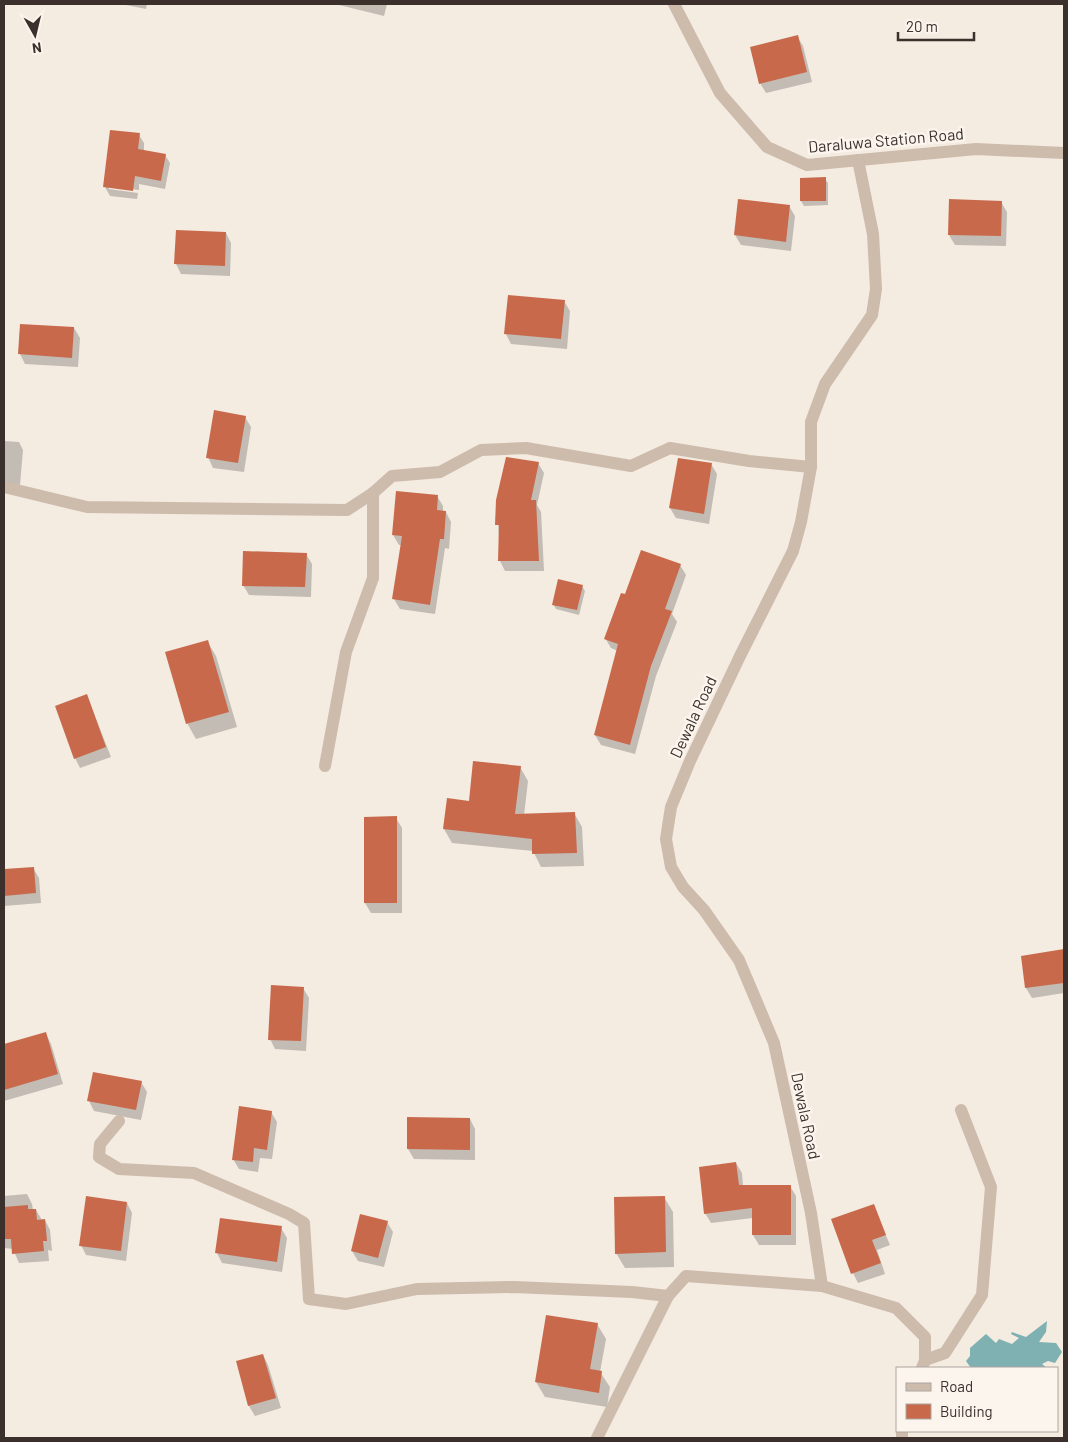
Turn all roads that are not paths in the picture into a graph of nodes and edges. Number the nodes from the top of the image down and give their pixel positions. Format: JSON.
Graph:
{"nodes":[{"id":1,"x":674,"y":4,"type":"edge"},
{"id":2,"x":1064,"y":153,"type":"edge"},
{"id":3,"x":858,"y":160,"type":"junction"},
{"id":4,"x":812,"y":467,"type":"junction"},
{"id":5,"x":4,"y":487,"type":"edge"},
{"id":6,"x":373,"y":493,"type":"junction"},
{"id":7,"x":325,"y":766,"type":"dead end"},
{"id":8,"x":961,"y":1110,"type":"dead end"},
{"id":9,"x":118,"y":1121,"type":"dead end"},
{"id":10,"x":822,"y":1286,"type":"junction"},
{"id":11,"x":668,"y":1296,"type":"junction"},
{"id":12,"x":923,"y":1364,"type":"edge"},
{"id":13,"x":597,"y":1438,"type":"edge"}],
"edges":[{"from":1,"to":3,"type":"street","name":"Daraluwa Station Road"},
{"from":2,"to":3,"type":"street","name":"Daraluwa Station Road"},
{"from":3,"to":4,"type":"street","name":"Dewala Road"},
{"from":4,"to":6,"type":"street"},
{"from":4,"to":10,"type":"street","name":"Dewala Road"},
{"from":5,"to":6,"type":"street"},
{"from":6,"to":7,"type":"street"},
{"from":8,"to":12,"type":"street"},
{"from":9,"to":11,"type":"street"},
{"from":10,"to":11,"type":"street"},
{"from":10,"to":12,"type":"street"},
{"from":11,"to":13,"type":"street"}]}
